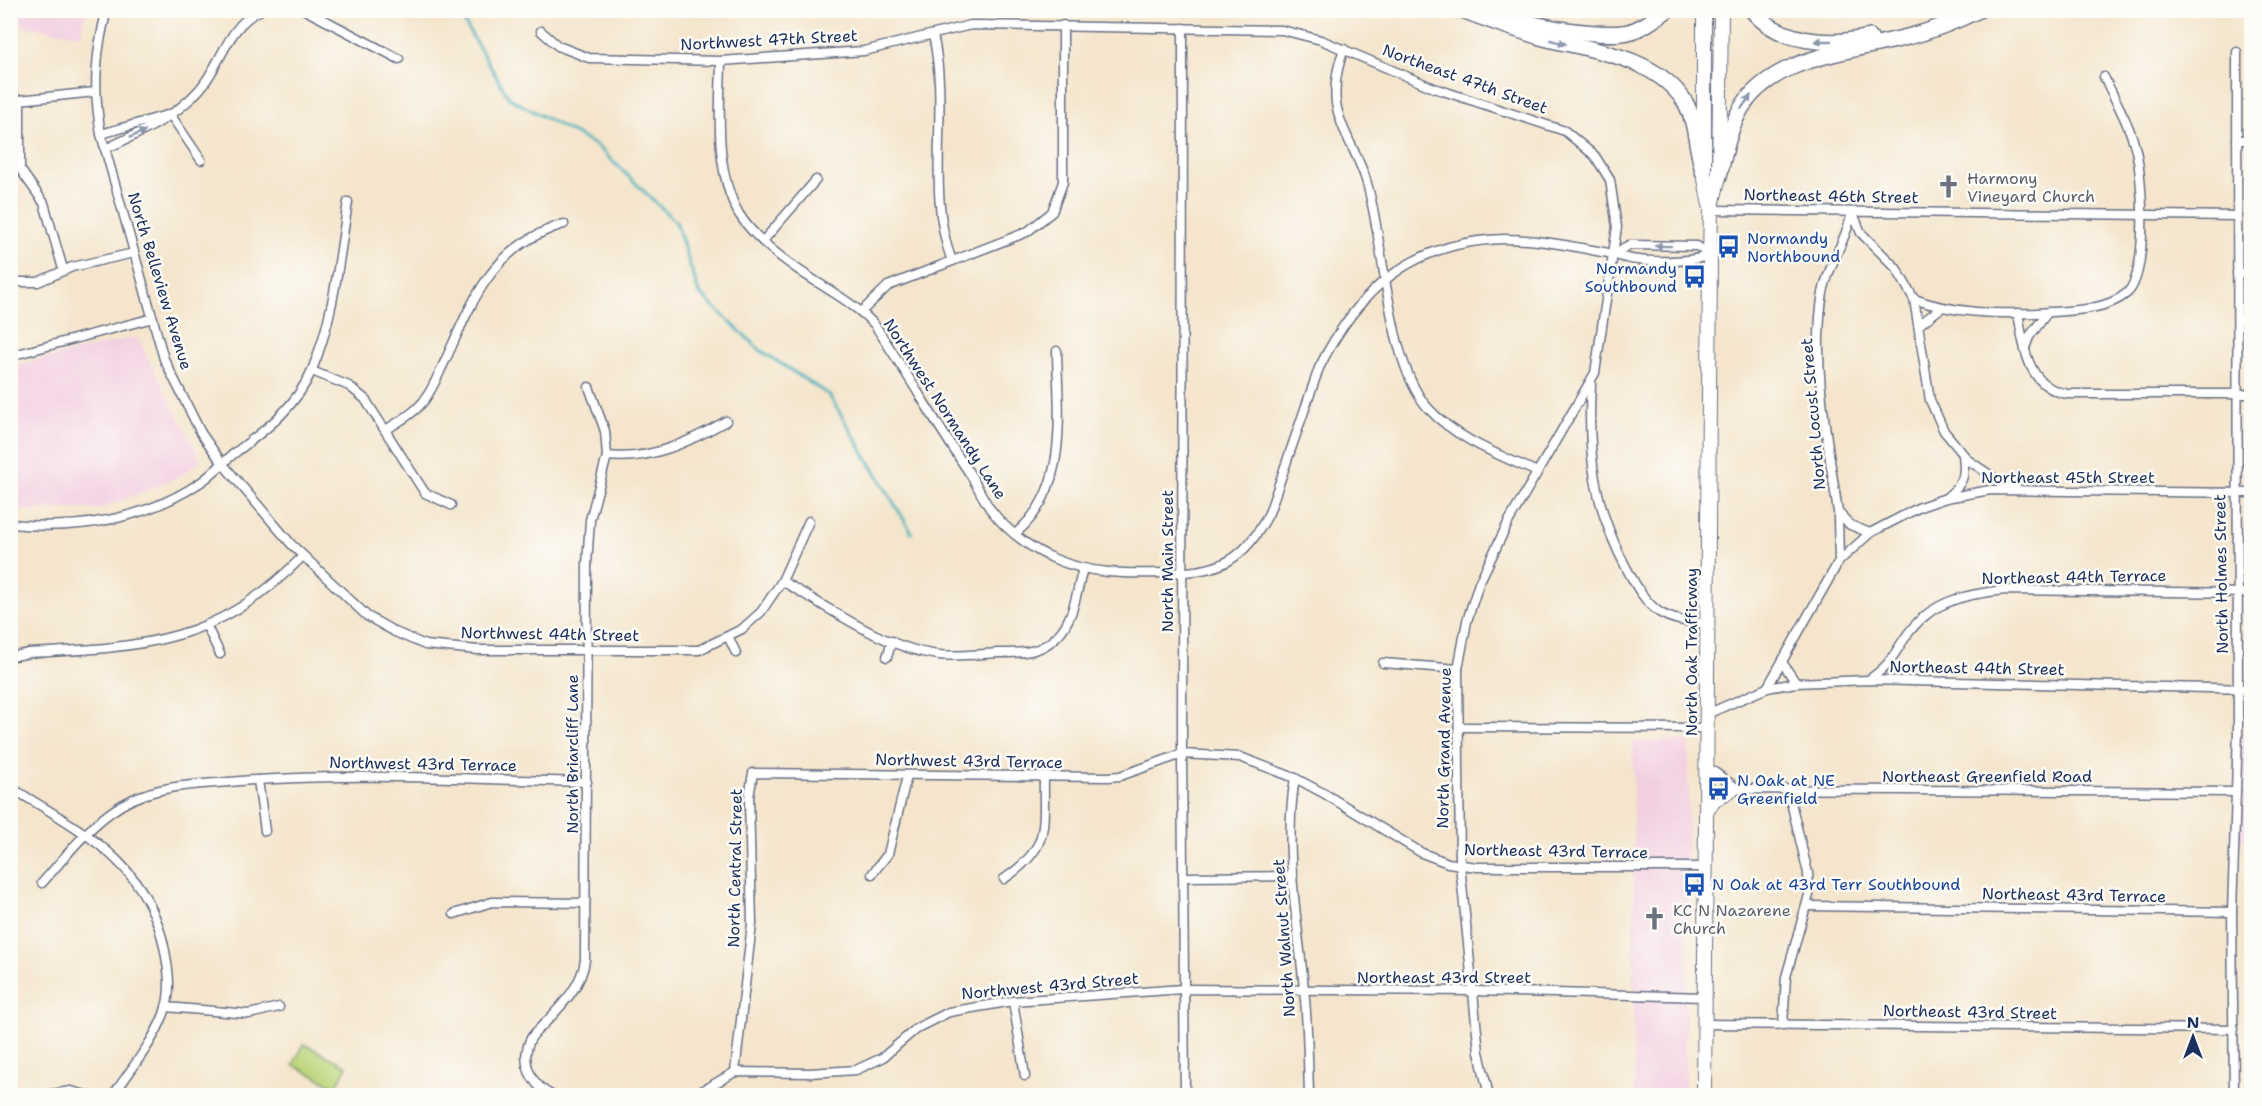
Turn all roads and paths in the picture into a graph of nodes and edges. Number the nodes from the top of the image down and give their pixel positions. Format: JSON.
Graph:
{"nodes":[{"id":1,"x":107,"y":10,"type":"edge"},
{"id":2,"x":240,"y":10,"type":"edge"},
{"id":3,"x":261,"y":10,"type":"edge"},
{"id":4,"x":305,"y":10,"type":"edge"},
{"id":5,"x":1463,"y":10,"type":"edge"},
{"id":6,"x":1501,"y":10,"type":"edge"},
{"id":7,"x":1667,"y":10,"type":"edge"},
{"id":8,"x":1704,"y":10,"type":"edge"},
{"id":9,"x":1721,"y":10,"type":"edge"},
{"id":10,"x":1752,"y":10,"type":"edge"},
{"id":11,"x":1961,"y":10,"type":"edge"},
{"id":12,"x":1979,"y":10,"type":"edge"},
{"id":13,"x":243,"y":21,"type":"junction"},
{"id":14,"x":1063,"y":26,"type":"junction"},
{"id":15,"x":1183,"y":27,"type":"junction"},
{"id":16,"x":541,"y":31,"type":"dead end"},
{"id":17,"x":933,"y":35,"type":"junction"},
{"id":18,"x":1344,"y":49,"type":"junction"},
{"id":19,"x":2236,"y":52,"type":"dead end"},
{"id":20,"x":399,"y":59,"type":"dead end"},
{"id":21,"x":721,"y":61,"type":"junction"},
{"id":22,"x":2104,"y":76,"type":"dead end"},
{"id":23,"x":95,"y":92,"type":"junction"},
{"id":24,"x":20,"y":100,"type":"junction"},
{"id":25,"x":10,"y":101,"type":"edge"},
{"id":26,"x":169,"y":114,"type":"junction"},
{"id":27,"x":101,"y":134,"type":"junction"},
{"id":28,"x":2237,"y":140,"type":"junction"},
{"id":29,"x":2252,"y":140,"type":"edge"},
{"id":30,"x":105,"y":149,"type":"junction"},
{"id":31,"x":201,"y":160,"type":"dead end"},
{"id":32,"x":1711,"y":175,"type":"junction"},
{"id":33,"x":816,"y":180,"type":"dead end"},
{"id":34,"x":348,"y":202,"type":"dead end"},
{"id":35,"x":1711,"y":210,"type":"junction"},
{"id":36,"x":1852,"y":212,"type":"junction"},
{"id":37,"x":2140,"y":214,"type":"junction"},
{"id":38,"x":2238,"y":216,"type":"junction"},
{"id":39,"x":564,"y":224,"type":"dead end"},
{"id":40,"x":1861,"y":233,"type":"junction"},
{"id":41,"x":1846,"y":234,"type":"junction"},
{"id":42,"x":763,"y":241,"type":"junction"},
{"id":43,"x":134,"y":253,"type":"junction"},
{"id":44,"x":1614,"y":254,"type":"junction"},
{"id":45,"x":1710,"y":255,"type":"junction"},
{"id":46,"x":952,"y":261,"type":"junction"},
{"id":47,"x":1383,"y":265,"type":"junction"},
{"id":48,"x":63,"y":269,"type":"junction"},
{"id":49,"x":1396,"y":270,"type":"junction"},
{"id":50,"x":2237,"y":273,"type":"junction"},
{"id":51,"x":2252,"y":273,"type":"edge"},
{"id":52,"x":1385,"y":278,"type":"junction"},
{"id":53,"x":10,"y":282,"type":"edge"},
{"id":54,"x":1374,"y":288,"type":"junction"},
{"id":55,"x":1389,"y":294,"type":"junction"},
{"id":56,"x":1914,"y":299,"type":"junction"},
{"id":57,"x":1941,"y":308,"type":"junction"},
{"id":58,"x":862,"y":311,"type":"junction"},
{"id":59,"x":2048,"y":312,"type":"junction"},
{"id":60,"x":2018,"y":313,"type":"junction"},
{"id":61,"x":153,"y":318,"type":"junction"},
{"id":62,"x":1919,"y":325,"type":"junction"},
{"id":63,"x":2025,"y":349,"type":"junction"},
{"id":64,"x":1057,"y":351,"type":"dead end"},
{"id":65,"x":10,"y":356,"type":"edge"},
{"id":66,"x":312,"y":371,"type":"junction"},
{"id":67,"x":1592,"y":382,"type":"junction"},
{"id":68,"x":589,"y":387,"type":"dead end"},
{"id":69,"x":2236,"y":394,"type":"junction"},
{"id":70,"x":2252,"y":394,"type":"edge"},
{"id":71,"x":1574,"y":410,"type":"junction"},
{"id":72,"x":1589,"y":415,"type":"junction"},
{"id":73,"x":726,"y":422,"type":"dead end"},
{"id":74,"x":387,"y":429,"type":"junction"},
{"id":75,"x":1963,"y":455,"type":"junction"},
{"id":76,"x":607,"y":456,"type":"junction"},
{"id":77,"x":222,"y":463,"type":"junction"},
{"id":78,"x":1537,"y":472,"type":"junction"},
{"id":79,"x":2023,"y":490,"type":"junction"},
{"id":80,"x":2236,"y":493,"type":"junction"},
{"id":81,"x":2252,"y":494,"type":"edge"},
{"id":82,"x":1946,"y":498,"type":"junction"},
{"id":83,"x":451,"y":505,"type":"dead end"},
{"id":84,"x":1838,"y":512,"type":"junction"},
{"id":85,"x":808,"y":521,"type":"dead end"},
{"id":86,"x":10,"y":524,"type":"edge"},
{"id":87,"x":1870,"y":533,"type":"junction"},
{"id":88,"x":1015,"y":534,"type":"junction"},
{"id":89,"x":303,"y":556,"type":"junction"},
{"id":90,"x":1839,"y":561,"type":"junction"},
{"id":91,"x":1083,"y":568,"type":"junction"},
{"id":92,"x":1183,"y":573,"type":"junction"},
{"id":93,"x":782,"y":580,"type":"junction"},
{"id":94,"x":2236,"y":592,"type":"junction"},
{"id":95,"x":2252,"y":593,"type":"edge"},
{"id":96,"x":1708,"y":624,"type":"junction"},
{"id":97,"x":206,"y":625,"type":"junction"},
{"id":98,"x":729,"y":638,"type":"junction"},
{"id":99,"x":892,"y":642,"type":"junction"},
{"id":100,"x":587,"y":652,"type":"junction"},
{"id":101,"x":736,"y":653,"type":"dead end"},
{"id":102,"x":220,"y":654,"type":"dead end"},
{"id":103,"x":10,"y":657,"type":"edge"},
{"id":104,"x":887,"y":657,"type":"dead end"},
{"id":105,"x":1782,"y":662,"type":"junction"},
{"id":106,"x":1383,"y":663,"type":"dead end"},
{"id":107,"x":1891,"y":663,"type":"junction"},
{"id":108,"x":1458,"y":669,"type":"junction"},
{"id":109,"x":1868,"y":680,"type":"junction"},
{"id":110,"x":1899,"y":681,"type":"junction"},
{"id":111,"x":1796,"y":683,"type":"junction"},
{"id":112,"x":1767,"y":688,"type":"junction"},
{"id":113,"x":2238,"y":688,"type":"junction"},
{"id":114,"x":2252,"y":689,"type":"edge"},
{"id":115,"x":1707,"y":714,"type":"junction"},
{"id":116,"x":1459,"y":728,"type":"junction"},
{"id":117,"x":1707,"y":728,"type":"junction"},
{"id":118,"x":1182,"y":754,"type":"junction"},
{"id":119,"x":1706,"y":766,"type":"junction"},
{"id":120,"x":753,"y":773,"type":"joint"},
{"id":121,"x":907,"y":776,"type":"junction"},
{"id":122,"x":1044,"y":777,"type":"junction"},
{"id":123,"x":1294,"y":778,"type":"junction"},
{"id":124,"x":258,"y":780,"type":"junction"},
{"id":125,"x":587,"y":782,"type":"junction"},
{"id":126,"x":10,"y":787,"type":"edge"},
{"id":127,"x":1738,"y":789,"type":"junction"},
{"id":128,"x":1788,"y":790,"type":"junction"},
{"id":129,"x":2236,"y":792,"type":"junction"},
{"id":130,"x":1706,"y":817,"type":"junction"},
{"id":131,"x":266,"y":831,"type":"dead end"},
{"id":132,"x":86,"y":834,"type":"junction"},
{"id":133,"x":1460,"y":866,"type":"junction"},
{"id":134,"x":1706,"y":867,"type":"junction"},
{"id":135,"x":872,"y":874,"type":"dead end"},
{"id":136,"x":1293,"y":876,"type":"junction"},
{"id":137,"x":1184,"y":877,"type":"junction"},
{"id":138,"x":1004,"y":879,"type":"dead end"},
{"id":139,"x":42,"y":883,"type":"dead end"},
{"id":140,"x":585,"y":903,"type":"junction"},
{"id":141,"x":1807,"y":906,"type":"junction"},
{"id":142,"x":2232,"y":912,"type":"junction"},
{"id":143,"x":454,"y":914,"type":"dead end"},
{"id":144,"x":1183,"y":990,"type":"junction"},
{"id":145,"x":1474,"y":991,"type":"junction"},
{"id":146,"x":1305,"y":992,"type":"junction"},
{"id":147,"x":1705,"y":997,"type":"junction"},
{"id":148,"x":1013,"y":1002,"type":"junction"},
{"id":149,"x":166,"y":1007,"type":"junction"},
{"id":150,"x":279,"y":1007,"type":"dead end"},
{"id":151,"x":1705,"y":1024,"type":"junction"},
{"id":152,"x":1784,"y":1025,"type":"junction"},
{"id":153,"x":2234,"y":1029,"type":"junction"},
{"id":154,"x":735,"y":1072,"type":"junction"},
{"id":155,"x":1025,"y":1077,"type":"dead end"},
{"id":156,"x":39,"y":1095,"type":"edge"},
{"id":157,"x":90,"y":1095,"type":"edge"},
{"id":158,"x":113,"y":1095,"type":"edge"},
{"id":159,"x":553,"y":1095,"type":"edge"},
{"id":160,"x":693,"y":1095,"type":"edge"},
{"id":161,"x":1185,"y":1095,"type":"edge"},
{"id":162,"x":1309,"y":1095,"type":"edge"},
{"id":163,"x":1489,"y":1095,"type":"edge"},
{"id":164,"x":1704,"y":1095,"type":"edge"},
{"id":165,"x":2234,"y":1095,"type":"edge"}],
"edges":[{"from":1,"to":23,"type":"street","name":"North Belleview Avenue"},
{"from":2,"to":13,"type":"street"},
{"from":3,"to":13,"type":"street"},
{"from":4,"to":20,"type":"street"},
{"from":5,"to":32,"type":"highway","one_way":true},
{"from":6,"to":7,"type":"highway"},
{"from":8,"to":32,"type":"main road","name":"North Oak Trafficway"},
{"from":9,"to":32,"type":"main road","name":"North Oak Trafficway"},
{"from":11,"to":10,"type":"highway","one_way":true},
{"from":32,"to":12,"type":"highway","one_way":true},
{"from":13,"to":26,"type":"street"},
{"from":14,"to":15,"type":"street","name":"Northwest 47th Street"},
{"from":14,"to":17,"type":"street","name":"Northwest 47th Street"},
{"from":14,"to":46,"type":"street"},
{"from":15,"to":18,"type":"street","name":"Northeast 47th Street"},
{"from":15,"to":92,"type":"street","name":"North Main Street"},
{"from":16,"to":21,"type":"street","name":"Northwest 47th Street"},
{"from":17,"to":21,"type":"street","name":"Northwest 47th Street"},
{"from":17,"to":46,"type":"street"},
{"from":18,"to":44,"type":"street","name":"Northeast 47th Street"},
{"from":18,"to":47,"type":"street"},
{"from":19,"to":28,"type":"street","name":"North Holmes Street"},
{"from":21,"to":42,"type":"street","name":"Northwest Normandy Lane"},
{"from":22,"to":37,"type":"street"},
{"from":23,"to":24,"type":"street"},
{"from":23,"to":27,"type":"street","name":"North Belleview Avenue"},
{"from":24,"to":25,"type":"street"},
{"from":24,"to":48,"type":"street"},
{"from":26,"to":27,"type":"street"},
{"from":30,"to":26,"type":"street","one_way":true},
{"from":26,"to":31,"type":"street"},
{"from":27,"to":30,"type":"street","name":"North Belleview Avenue"},
{"from":28,"to":29,"type":"street"},
{"from":28,"to":38,"type":"street","name":"North Holmes Street"},
{"from":30,"to":43,"type":"street","name":"North Belleview Avenue"},
{"from":32,"to":35,"type":"main road","name":"North Oak Trafficway"},
{"from":33,"to":42,"type":"street"},
{"from":34,"to":66,"type":"street"},
{"from":35,"to":36,"type":"street","name":"Northeast 46th Street"},
{"from":35,"to":45,"type":"main road","name":"North Oak Trafficway"},
{"from":36,"to":37,"type":"street","name":"Northeast 46th Street"},
{"from":36,"to":40,"type":"street"},
{"from":36,"to":41,"type":"street","name":"North Locust Street"},
{"from":37,"to":38,"type":"street","name":"Northeast 46th Street"},
{"from":37,"to":59,"type":"street"},
{"from":38,"to":50,"type":"street","name":"North Holmes Street"},
{"from":39,"to":74,"type":"street"},
{"from":40,"to":41,"type":"street"},
{"from":40,"to":56,"type":"street"},
{"from":41,"to":84,"type":"street","name":"North Locust Street"},
{"from":42,"to":58,"type":"street","name":"Northwest Normandy Lane"},
{"from":43,"to":48,"type":"street"},
{"from":43,"to":61,"type":"street","name":"North Belleview Avenue"},
{"from":44,"to":45,"type":"street","name":"Northwest Normandy Lane"},
{"from":45,"to":44,"type":"street","one_way":true},
{"from":44,"to":49,"type":"street","name":"Northwest Normandy Lane"},
{"from":44,"to":67,"type":"street","name":"North Grand Avenue"},
{"from":45,"to":96,"type":"main road","name":"North Oak Trafficway"},
{"from":46,"to":58,"type":"street"},
{"from":47,"to":49,"type":"street"},
{"from":47,"to":52,"type":"street"},
{"from":48,"to":53,"type":"street"},
{"from":49,"to":52,"type":"street","name":"Northwest Normandy Lane"},
{"from":50,"to":51,"type":"street"},
{"from":50,"to":69,"type":"street","name":"North Holmes Street"},
{"from":52,"to":54,"type":"street","name":"Northwest Normandy Lane"},
{"from":52,"to":55,"type":"street"},
{"from":54,"to":55,"type":"street"},
{"from":54,"to":92,"type":"street","name":"Northwest Normandy Lane"},
{"from":55,"to":78,"type":"street"},
{"from":56,"to":57,"type":"street"},
{"from":56,"to":62,"type":"street"},
{"from":57,"to":60,"type":"street"},
{"from":57,"to":62,"type":"street"},
{"from":58,"to":88,"type":"street","name":"Northwest Normandy Lane"},
{"from":59,"to":60,"type":"street"},
{"from":59,"to":63,"type":"street"},
{"from":60,"to":63,"type":"street"},
{"from":61,"to":65,"type":"street"},
{"from":61,"to":77,"type":"street","name":"North Belleview Avenue"},
{"from":62,"to":75,"type":"street"},
{"from":63,"to":69,"type":"street"},
{"from":64,"to":88,"type":"street"},
{"from":66,"to":74,"type":"street"},
{"from":66,"to":77,"type":"street"},
{"from":67,"to":71,"type":"street","name":"North Grand Avenue"},
{"from":67,"to":72,"type":"street"},
{"from":68,"to":76,"type":"street","name":"North Briarcliff Lane"},
{"from":69,"to":70,"type":"street"},
{"from":69,"to":80,"type":"street","name":"North Holmes Street"},
{"from":71,"to":72,"type":"street"},
{"from":71,"to":78,"type":"street","name":"North Grand Avenue"},
{"from":72,"to":96,"type":"street"},
{"from":73,"to":76,"type":"street"},
{"from":74,"to":83,"type":"street"},
{"from":75,"to":79,"type":"street"},
{"from":75,"to":82,"type":"street"},
{"from":76,"to":100,"type":"street","name":"North Briarcliff Lane"},
{"from":77,"to":86,"type":"street"},
{"from":77,"to":89,"type":"street","name":"North Belleview Avenue"},
{"from":78,"to":108,"type":"street","name":"North Grand Avenue"},
{"from":79,"to":80,"type":"street","name":"Northeast 45th Street"},
{"from":79,"to":82,"type":"street","name":"Northeast 45th Street"},
{"from":80,"to":81,"type":"street","name":"Northeast 45th Street"},
{"from":80,"to":94,"type":"street","name":"North Holmes Street"},
{"from":82,"to":87,"type":"street","name":"Northeast 45th Street"},
{"from":84,"to":87,"type":"street","name":"North Locust Street"},
{"from":84,"to":90,"type":"street","name":"North Locust Street"},
{"from":85,"to":93,"type":"street","name":"Northwest 44th Street"},
{"from":87,"to":90,"type":"street","name":"Northeast 45th Street"},
{"from":88,"to":91,"type":"street","name":"Northwest Normandy Lane"},
{"from":89,"to":97,"type":"street"},
{"from":89,"to":100,"type":"street","name":"Northwest 44th Street"},
{"from":90,"to":105,"type":"street","name":"Northeast 45th Street"},
{"from":91,"to":92,"type":"street","name":"Northwest Normandy Lane"},
{"from":91,"to":99,"type":"street"},
{"from":92,"to":118,"type":"street","name":"North Main Street"},
{"from":93,"to":98,"type":"street","name":"Northwest 44th Street"},
{"from":93,"to":99,"type":"street"},
{"from":94,"to":95,"type":"street","name":"Northeast 44th Terrace"},
{"from":94,"to":107,"type":"street","name":"Northeast 44th Terrace"},
{"from":94,"to":113,"type":"street","name":"North Holmes Street"},
{"from":96,"to":115,"type":"main road","name":"North Oak Trafficway"},
{"from":97,"to":102,"type":"street"},
{"from":97,"to":103,"type":"street"},
{"from":98,"to":100,"type":"street","name":"Northwest 44th Street"},
{"from":98,"to":101,"type":"street"},
{"from":99,"to":104,"type":"street"},
{"from":100,"to":125,"type":"street","name":"North Briarcliff Lane"},
{"from":105,"to":111,"type":"street"},
{"from":105,"to":112,"type":"street","name":"Northeast 45th Street"},
{"from":106,"to":108,"type":"street"},
{"from":107,"to":109,"type":"street","name":"Northeast 44th Terrace"},
{"from":107,"to":110,"type":"street"},
{"from":108,"to":116,"type":"street","name":"North Grand Avenue"},
{"from":109,"to":110,"type":"street","name":"Northeast 44th Street"},
{"from":109,"to":111,"type":"street","name":"Northeast 44th Street"},
{"from":110,"to":113,"type":"street","name":"Northeast 44th Street"},
{"from":111,"to":112,"type":"street","name":"Northeast 44th Street"},
{"from":112,"to":115,"type":"street","name":"Northeast 44th Street"},
{"from":113,"to":114,"type":"street","name":"Northeast 44th Street"},
{"from":113,"to":129,"type":"street","name":"North Holmes Street"},
{"from":115,"to":117,"type":"main road","name":"North Oak Trafficway"},
{"from":116,"to":117,"type":"street"},
{"from":116,"to":133,"type":"street","name":"North Grand Avenue"},
{"from":117,"to":119,"type":"main road","name":"North Oak Trafficway"},
{"from":118,"to":122,"type":"street","name":"Northwest 43rd Terrace"},
{"from":118,"to":123,"type":"street","name":"Northeast 43rd Terrace"},
{"from":118,"to":137,"type":"street","name":"North Main Street"},
{"from":119,"to":127,"type":"street"},
{"from":119,"to":130,"type":"main road","name":"North Oak Trafficway"},
{"from":120,"to":121,"type":"street","name":"Northwest 43rd Terrace"},
{"from":120,"to":154,"type":"street","name":"North Central Street"},
{"from":121,"to":122,"type":"street","name":"Northwest 43rd Terrace"},
{"from":121,"to":135,"type":"street"},
{"from":122,"to":138,"type":"street"},
{"from":123,"to":133,"type":"street","name":"Northeast 43rd Terrace"},
{"from":123,"to":136,"type":"street","name":"North Walnut Street"},
{"from":124,"to":125,"type":"street","name":"Northwest 43rd Terrace"},
{"from":124,"to":131,"type":"street"},
{"from":124,"to":132,"type":"street","name":"Northwest 43rd Terrace"},
{"from":125,"to":140,"type":"street","name":"North Briarcliff Lane"},
{"from":126,"to":132,"type":"street"},
{"from":127,"to":128,"type":"street","name":"Northeast Greenfield Road"},
{"from":127,"to":130,"type":"street"},
{"from":128,"to":129,"type":"street","name":"Northeast Greenfield Road"},
{"from":128,"to":141,"type":"street"},
{"from":129,"to":142,"type":"street","name":"North Holmes Street"},
{"from":130,"to":134,"type":"main road","name":"North Oak Trafficway"},
{"from":132,"to":139,"type":"street","name":"Northwest 43rd Terrace"},
{"from":132,"to":149,"type":"street"},
{"from":133,"to":134,"type":"street","name":"Northeast 43rd Terrace"},
{"from":133,"to":145,"type":"street","name":"North Grand Avenue"},
{"from":134,"to":147,"type":"main road","name":"North Oak Trafficway"},
{"from":136,"to":137,"type":"street"},
{"from":136,"to":146,"type":"street","name":"North Walnut Street"},
{"from":137,"to":144,"type":"street","name":"North Main Street"},
{"from":140,"to":143,"type":"street"},
{"from":140,"to":159,"type":"street","name":"North Briarcliff Lane"},
{"from":141,"to":142,"type":"street","name":"Northeast 43rd Terrace"},
{"from":141,"to":152,"type":"street"},
{"from":142,"to":153,"type":"street","name":"North Holmes Street"},
{"from":144,"to":146,"type":"street","name":"Northeast 43rd Street"},
{"from":144,"to":148,"type":"street","name":"Northwest 43rd Street"},
{"from":144,"to":161,"type":"street","name":"North Main Street"},
{"from":145,"to":146,"type":"street","name":"Northeast 43rd Street"},
{"from":145,"to":147,"type":"street","name":"Northeast 43rd Street"},
{"from":145,"to":163,"type":"street","name":"North Grand Avenue"},
{"from":146,"to":162,"type":"street","name":"North Walnut Street"},
{"from":147,"to":151,"type":"main road","name":"North Oak Trafficway"},
{"from":148,"to":154,"type":"street","name":"Northwest 43rd Street"},
{"from":148,"to":155,"type":"street"},
{"from":149,"to":150,"type":"street"},
{"from":149,"to":158,"type":"street"},
{"from":151,"to":152,"type":"street","name":"Northeast 43rd Street"},
{"from":151,"to":164,"type":"main road","name":"North Oak Trafficway"},
{"from":152,"to":153,"type":"street","name":"Northeast 43rd Street"},
{"from":153,"to":165,"type":"street","name":"North Holmes Street"},
{"from":154,"to":160,"type":"street","name":"Northwest 43rd Street"},
{"from":156,"to":157,"type":"street"}]}
